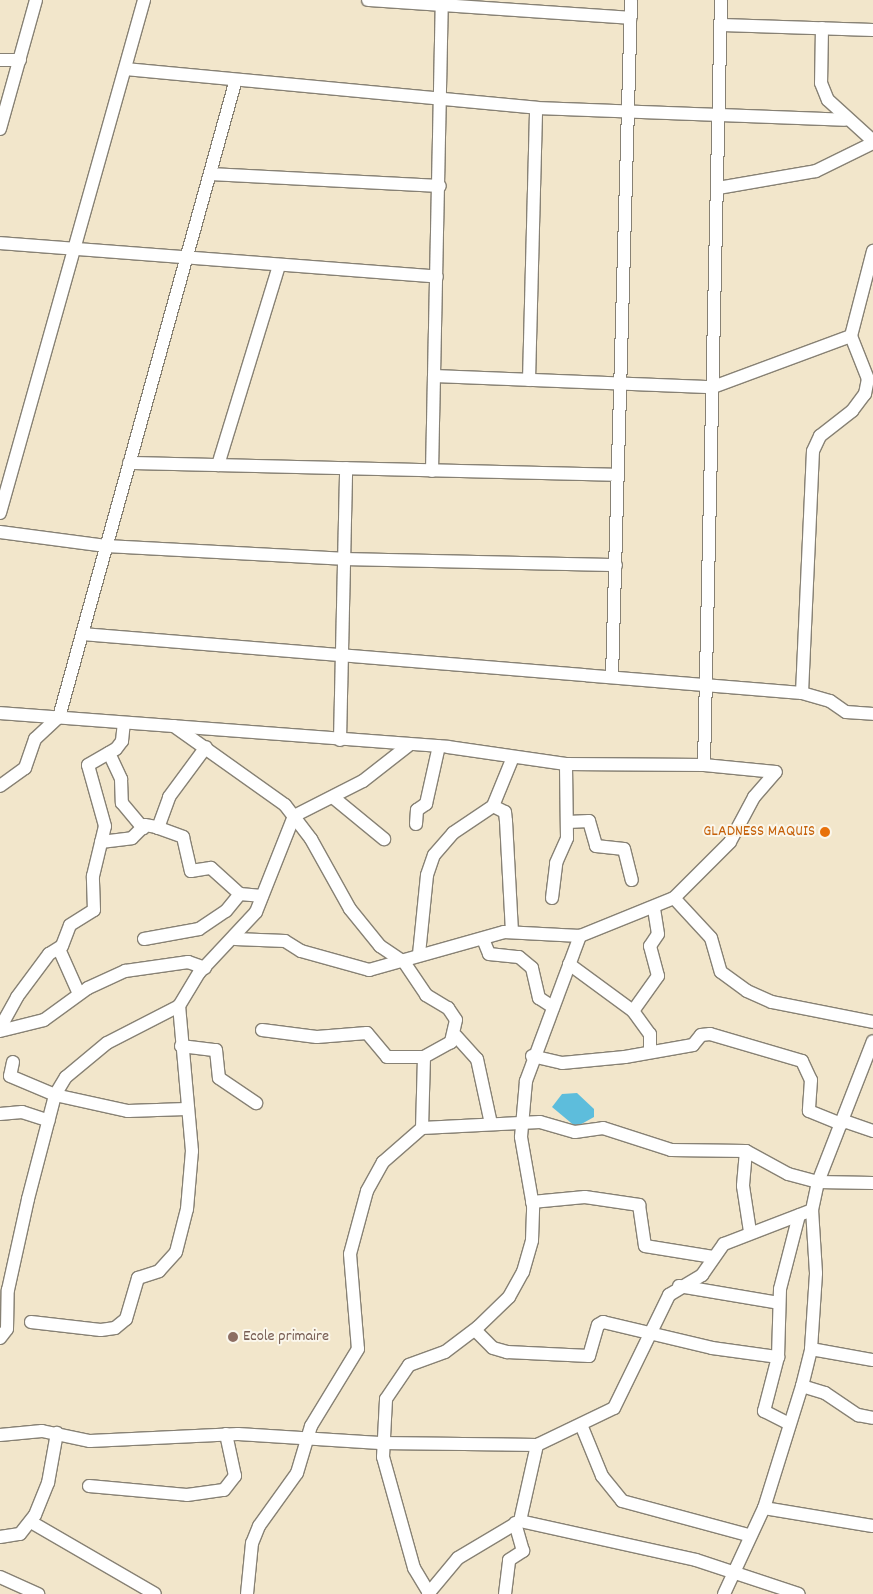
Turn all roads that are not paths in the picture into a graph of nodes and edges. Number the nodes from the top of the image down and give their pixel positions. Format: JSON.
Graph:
{"nodes":[{"id":1,"x":36,"y":0,"type":"edge"},
{"id":2,"x":144,"y":0,"type":"edge"},
{"id":3,"x":368,"y":0,"type":"edge"},
{"id":4,"x":631,"y":0,"type":"edge"},
{"id":5,"x":721,"y":0,"type":"edge"},
{"id":6,"x":442,"y":3,"type":"edge"},
{"id":7,"x":630,"y":18,"type":"junction"},
{"id":8,"x":722,"y":25,"type":"junction"},
{"id":9,"x":822,"y":28,"type":"junction"},
{"id":10,"x":873,"y":30,"type":"edge"},
{"id":11,"x":0,"y":60,"type":"edge"},
{"id":12,"x":20,"y":60,"type":"junction"},
{"id":13,"x":126,"y":69,"type":"junction"},
{"id":14,"x":235,"y":83,"type":"junction"},
{"id":15,"x":441,"y":100,"type":"junction"},
{"id":16,"x":536,"y":108,"type":"junction"},
{"id":17,"x":626,"y":112,"type":"junction"},
{"id":18,"x":720,"y":114,"type":"junction"},
{"id":19,"x":845,"y":120,"type":"junction"},
{"id":20,"x":0,"y":129,"type":"edge"},
{"id":21,"x":873,"y":142,"type":"edge"},
{"id":22,"x":210,"y":174,"type":"junction"},
{"id":23,"x":440,"y":186,"type":"junction"},
{"id":24,"x":718,"y":188,"type":"junction"},
{"id":25,"x":0,"y":244,"type":"edge"},
{"id":26,"x":73,"y":249,"type":"junction"},
{"id":27,"x":873,"y":251,"type":"edge"},
{"id":28,"x":187,"y":258,"type":"junction"},
{"id":29,"x":279,"y":265,"type":"junction"},
{"id":30,"x":436,"y":277,"type":"junction"},
{"id":31,"x":851,"y":336,"type":"junction"},
{"id":32,"x":434,"y":376,"type":"junction"},
{"id":33,"x":529,"y":380,"type":"junction"},
{"id":34,"x":620,"y":383,"type":"junction"},
{"id":35,"x":713,"y":387,"type":"junction"},
{"id":36,"x":129,"y":463,"type":"junction"},
{"id":37,"x":218,"y":465,"type":"junction"},
{"id":38,"x":346,"y":468,"type":"junction"},
{"id":39,"x":432,"y":471,"type":"junction"},
{"id":40,"x":618,"y":475,"type":"junction"},
{"id":41,"x":0,"y":513,"type":"edge"},
{"id":42,"x":0,"y":532,"type":"edge"},
{"id":43,"x":106,"y":546,"type":"junction"},
{"id":44,"x":342,"y":559,"type":"junction"},
{"id":45,"x":616,"y":565,"type":"junction"},
{"id":46,"x":82,"y":634,"type":"junction"},
{"id":47,"x":341,"y":653,"type":"junction"},
{"id":48,"x":612,"y":677,"type":"junction"},
{"id":49,"x":705,"y":685,"type":"junction"},
{"id":50,"x":802,"y":693,"type":"junction"},
{"id":51,"x":0,"y":713,"type":"edge"},
{"id":52,"x":873,"y":714,"type":"edge"},
{"id":53,"x":59,"y":717,"type":"junction"},
{"id":54,"x":124,"y":723,"type":"junction"},
{"id":55,"x":174,"y":726,"type":"junction"},
{"id":56,"x":340,"y":740,"type":"junction"},
{"id":57,"x":409,"y":745,"type":"junction"},
{"id":58,"x":439,"y":746,"type":"junction"},
{"id":59,"x":206,"y":747,"type":"junction"},
{"id":60,"x":109,"y":753,"type":"junction"},
{"id":61,"x":513,"y":757,"type":"junction"},
{"id":62,"x":566,"y":764,"type":"junction"},
{"id":63,"x":704,"y":765,"type":"junction"},
{"id":64,"x":0,"y":786,"type":"edge"},
{"id":65,"x":334,"y":798,"type":"junction"},
{"id":66,"x":493,"y":806,"type":"junction"},
{"id":67,"x":294,"y":816,"type":"junction"},
{"id":68,"x":568,"y":822,"type":"junction"},
{"id":69,"x":416,"y":824,"type":"dead end"},
{"id":70,"x":143,"y":828,"type":"junction"},
{"id":71,"x":158,"y":828,"type":"junction"},
{"id":72,"x":384,"y":839,"type":"dead end"},
{"id":73,"x":101,"y":842,"type":"junction"},
{"id":74,"x":632,"y":880,"type":"dead end"},
{"id":75,"x":240,"y":894,"type":"junction"},
{"id":76,"x":262,"y":896,"type":"junction"},
{"id":77,"x":552,"y":898,"type":"dead end"},
{"id":78,"x":674,"y":898,"type":"junction"},
{"id":79,"x":654,"y":910,"type":"junction"},
{"id":80,"x":512,"y":931,"type":"junction"},
{"id":81,"x":580,"y":936,"type":"junction"},
{"id":82,"x":144,"y":939,"type":"dead end"},
{"id":83,"x":235,"y":939,"type":"junction"},
{"id":84,"x":483,"y":939,"type":"junction"},
{"id":85,"x":58,"y":949,"type":"junction"},
{"id":86,"x":419,"y":954,"type":"junction"},
{"id":87,"x":404,"y":962,"type":"junction"},
{"id":88,"x":569,"y":964,"type":"junction"},
{"id":89,"x":204,"y":968,"type":"junction"},
{"id":90,"x":78,"y":994,"type":"junction"},
{"id":91,"x":179,"y":1006,"type":"junction"},
{"id":92,"x":553,"y":1007,"type":"junction"},
{"id":93,"x":633,"y":1011,"type":"junction"},
{"id":94,"x":873,"y":1022,"type":"edge"},
{"id":95,"x":0,"y":1030,"type":"edge"},
{"id":96,"x":262,"y":1030,"type":"dead end"},
{"id":97,"x":456,"y":1036,"type":"junction"},
{"id":98,"x":873,"y":1041,"type":"edge"},
{"id":99,"x":181,"y":1046,"type":"junction"},
{"id":100,"x":650,"y":1050,"type":"junction"},
{"id":101,"x":532,"y":1056,"type":"junction"},
{"id":102,"x":424,"y":1057,"type":"junction"},
{"id":103,"x":13,"y":1062,"type":"dead end"},
{"id":104,"x":55,"y":1095,"type":"junction"},
{"id":105,"x":256,"y":1103,"type":"dead end"},
{"id":106,"x":186,"y":1109,"type":"junction"},
{"id":107,"x":0,"y":1114,"type":"edge"},
{"id":108,"x":49,"y":1121,"type":"junction"},
{"id":109,"x":521,"y":1122,"type":"junction"},
{"id":110,"x":843,"y":1123,"type":"junction"},
{"id":111,"x":491,"y":1124,"type":"junction"},
{"id":112,"x":422,"y":1128,"type":"junction"},
{"id":113,"x":873,"y":1131,"type":"edge"},
{"id":114,"x":746,"y":1150,"type":"junction"},
{"id":115,"x":818,"y":1182,"type":"junction"},
{"id":116,"x":873,"y":1183,"type":"edge"},
{"id":117,"x":532,"y":1202,"type":"junction"},
{"id":118,"x":812,"y":1210,"type":"junction"},
{"id":119,"x":799,"y":1215,"type":"junction"},
{"id":120,"x":750,"y":1232,"type":"junction"},
{"id":121,"x":713,"y":1257,"type":"junction"},
{"id":122,"x":679,"y":1286,"type":"junction"},
{"id":123,"x":779,"y":1303,"type":"junction"},
{"id":124,"x":31,"y":1322,"type":"dead end"},
{"id":125,"x":475,"y":1330,"type":"junction"},
{"id":126,"x":648,"y":1334,"type":"junction"},
{"id":127,"x":0,"y":1338,"type":"edge"},
{"id":128,"x":811,"y":1349,"type":"junction"},
{"id":129,"x":778,"y":1357,"type":"junction"},
{"id":130,"x":873,"y":1360,"type":"edge"},
{"id":131,"x":802,"y":1386,"type":"junction"},
{"id":132,"x":873,"y":1418,"type":"edge"},
{"id":133,"x":788,"y":1423,"type":"junction"},
{"id":134,"x":582,"y":1426,"type":"junction"},
{"id":135,"x":57,"y":1433,"type":"junction"},
{"id":136,"x":226,"y":1434,"type":"junction"},
{"id":137,"x":0,"y":1435,"type":"edge"},
{"id":138,"x":306,"y":1438,"type":"junction"},
{"id":139,"x":380,"y":1443,"type":"junction"},
{"id":140,"x":537,"y":1445,"type":"junction"},
{"id":141,"x":89,"y":1486,"type":"dead end"},
{"id":142,"x":764,"y":1508,"type":"junction"},
{"id":143,"x":31,"y":1522,"type":"junction"},
{"id":144,"x":518,"y":1522,"type":"junction"},
{"id":145,"x":873,"y":1526,"type":"edge"},
{"id":146,"x":748,"y":1536,"type":"junction"},
{"id":147,"x":0,"y":1537,"type":"edge"},
{"id":148,"x":733,"y":1570,"type":"junction"},
{"id":149,"x":0,"y":1577,"type":"edge"},
{"id":150,"x":38,"y":1594,"type":"edge"},
{"id":151,"x":155,"y":1594,"type":"edge"},
{"id":152,"x":246,"y":1594,"type":"edge"},
{"id":153,"x":428,"y":1594,"type":"edge"},
{"id":154,"x":505,"y":1594,"type":"edge"},
{"id":155,"x":724,"y":1594,"type":"edge"},
{"id":156,"x":799,"y":1594,"type":"edge"}],
"edges":[{"from":1,"to":12,"type":"street"},
{"from":2,"to":13,"type":"street"},
{"from":3,"to":6,"type":"street"},
{"from":4,"to":7,"type":"street"},
{"from":5,"to":8,"type":"street"},
{"from":6,"to":7,"type":"street"},
{"from":6,"to":15,"type":"street"},
{"from":7,"to":17,"type":"street"},
{"from":8,"to":9,"type":"street"},
{"from":8,"to":18,"type":"street"},
{"from":9,"to":10,"type":"street"},
{"from":9,"to":19,"type":"street"},
{"from":11,"to":12,"type":"street"},
{"from":12,"to":20,"type":"street"},
{"from":13,"to":14,"type":"street"},
{"from":13,"to":26,"type":"street"},
{"from":14,"to":15,"type":"street"},
{"from":14,"to":22,"type":"street"},
{"from":15,"to":16,"type":"street"},
{"from":15,"to":23,"type":"street"},
{"from":16,"to":17,"type":"street"},
{"from":16,"to":33,"type":"street"},
{"from":17,"to":18,"type":"street"},
{"from":17,"to":34,"type":"street"},
{"from":18,"to":19,"type":"street"},
{"from":18,"to":24,"type":"street"},
{"from":19,"to":21,"type":"street"},
{"from":21,"to":24,"type":"street"},
{"from":22,"to":23,"type":"street"},
{"from":22,"to":28,"type":"street"},
{"from":23,"to":30,"type":"street"},
{"from":24,"to":35,"type":"street"},
{"from":25,"to":26,"type":"street"},
{"from":26,"to":28,"type":"street"},
{"from":26,"to":41,"type":"street"},
{"from":27,"to":31,"type":"street"},
{"from":28,"to":29,"type":"street"},
{"from":28,"to":36,"type":"street"},
{"from":29,"to":30,"type":"street"},
{"from":29,"to":37,"type":"street"},
{"from":30,"to":32,"type":"street"},
{"from":31,"to":35,"type":"street"},
{"from":31,"to":50,"type":"street"},
{"from":32,"to":33,"type":"street"},
{"from":32,"to":39,"type":"street"},
{"from":33,"to":34,"type":"street"},
{"from":34,"to":35,"type":"street"},
{"from":34,"to":40,"type":"street"},
{"from":35,"to":49,"type":"street"},
{"from":36,"to":37,"type":"street"},
{"from":36,"to":43,"type":"street"},
{"from":37,"to":38,"type":"street"},
{"from":38,"to":39,"type":"street"},
{"from":38,"to":44,"type":"street"},
{"from":39,"to":40,"type":"street"},
{"from":40,"to":45,"type":"street"},
{"from":42,"to":43,"type":"street"},
{"from":43,"to":44,"type":"street"},
{"from":43,"to":46,"type":"street"},
{"from":44,"to":45,"type":"street"},
{"from":44,"to":47,"type":"street"},
{"from":45,"to":48,"type":"street"},
{"from":46,"to":47,"type":"street"},
{"from":46,"to":53,"type":"street"},
{"from":47,"to":48,"type":"street"},
{"from":47,"to":56,"type":"street"},
{"from":48,"to":49,"type":"street"},
{"from":49,"to":50,"type":"street"},
{"from":49,"to":63,"type":"street"},
{"from":50,"to":52,"type":"street"},
{"from":51,"to":53,"type":"street"},
{"from":53,"to":54,"type":"street"},
{"from":53,"to":64,"type":"street"},
{"from":54,"to":55,"type":"street"},
{"from":54,"to":60,"type":"street"},
{"from":55,"to":56,"type":"street"},
{"from":55,"to":59,"type":"street"},
{"from":56,"to":57,"type":"street"},
{"from":57,"to":58,"type":"street"},
{"from":57,"to":65,"type":"street"},
{"from":58,"to":61,"type":"street"},
{"from":58,"to":69,"type":"street"},
{"from":59,"to":67,"type":"street"},
{"from":59,"to":71,"type":"street"},
{"from":60,"to":70,"type":"street"},
{"from":60,"to":73,"type":"street"},
{"from":61,"to":62,"type":"street"},
{"from":61,"to":66,"type":"street"},
{"from":62,"to":63,"type":"street"},
{"from":62,"to":68,"type":"street"},
{"from":63,"to":78,"type":"street"},
{"from":65,"to":67,"type":"street"},
{"from":65,"to":72,"type":"street"},
{"from":66,"to":80,"type":"street"},
{"from":66,"to":86,"type":"street"},
{"from":67,"to":76,"type":"street"},
{"from":67,"to":87,"type":"street"},
{"from":68,"to":74,"type":"street"},
{"from":68,"to":77,"type":"street"},
{"from":70,"to":71,"type":"street"},
{"from":70,"to":73,"type":"street"},
{"from":71,"to":75,"type":"street"},
{"from":73,"to":85,"type":"street"},
{"from":75,"to":76,"type":"street"},
{"from":75,"to":82,"type":"street"},
{"from":76,"to":83,"type":"street"},
{"from":78,"to":79,"type":"street"},
{"from":78,"to":94,"type":"street"},
{"from":79,"to":81,"type":"street"},
{"from":79,"to":93,"type":"street"},
{"from":80,"to":81,"type":"street"},
{"from":80,"to":84,"type":"street"},
{"from":81,"to":88,"type":"street"},
{"from":83,"to":87,"type":"street"},
{"from":83,"to":89,"type":"street"},
{"from":84,"to":86,"type":"street"},
{"from":84,"to":92,"type":"street"},
{"from":85,"to":90,"type":"street"},
{"from":85,"to":95,"type":"street"},
{"from":86,"to":87,"type":"street"},
{"from":87,"to":97,"type":"street"},
{"from":88,"to":92,"type":"street"},
{"from":88,"to":93,"type":"street"},
{"from":89,"to":90,"type":"street"},
{"from":89,"to":91,"type":"street"},
{"from":90,"to":95,"type":"street"},
{"from":91,"to":99,"type":"street"},
{"from":91,"to":104,"type":"street"},
{"from":92,"to":101,"type":"street"},
{"from":93,"to":100,"type":"street"},
{"from":96,"to":102,"type":"street"},
{"from":97,"to":102,"type":"street"},
{"from":97,"to":111,"type":"street"},
{"from":98,"to":110,"type":"street"},
{"from":99,"to":105,"type":"street"},
{"from":99,"to":106,"type":"street"},
{"from":100,"to":101,"type":"street"},
{"from":100,"to":110,"type":"street"},
{"from":101,"to":109,"type":"street"},
{"from":102,"to":112,"type":"street"},
{"from":103,"to":104,"type":"street"},
{"from":104,"to":106,"type":"street"},
{"from":104,"to":108,"type":"street"},
{"from":106,"to":124,"type":"street"},
{"from":107,"to":108,"type":"street"},
{"from":108,"to":127,"type":"street"},
{"from":109,"to":111,"type":"street"},
{"from":109,"to":114,"type":"street"},
{"from":109,"to":117,"type":"street"},
{"from":110,"to":113,"type":"street"},
{"from":110,"to":115,"type":"street"},
{"from":111,"to":112,"type":"street"},
{"from":112,"to":138,"type":"street"},
{"from":114,"to":115,"type":"street"},
{"from":114,"to":120,"type":"street"},
{"from":115,"to":116,"type":"street"},
{"from":115,"to":118,"type":"street"},
{"from":117,"to":121,"type":"street"},
{"from":117,"to":125,"type":"street"},
{"from":118,"to":119,"type":"street"},
{"from":118,"to":128,"type":"street"},
{"from":119,"to":120,"type":"street"},
{"from":119,"to":123,"type":"street"},
{"from":120,"to":121,"type":"street"},
{"from":121,"to":122,"type":"street"},
{"from":122,"to":123,"type":"street"},
{"from":122,"to":126,"type":"street"},
{"from":123,"to":129,"type":"street"},
{"from":125,"to":126,"type":"street"},
{"from":125,"to":139,"type":"street"},
{"from":126,"to":129,"type":"street"},
{"from":126,"to":134,"type":"street"},
{"from":128,"to":130,"type":"street"},
{"from":128,"to":131,"type":"street"},
{"from":129,"to":133,"type":"street"},
{"from":131,"to":132,"type":"street"},
{"from":131,"to":133,"type":"street"},
{"from":133,"to":142,"type":"street"},
{"from":134,"to":140,"type":"street"},
{"from":134,"to":146,"type":"street"},
{"from":135,"to":136,"type":"street"},
{"from":135,"to":137,"type":"street"},
{"from":135,"to":143,"type":"street"},
{"from":136,"to":138,"type":"street"},
{"from":136,"to":141,"type":"street"},
{"from":138,"to":139,"type":"street"},
{"from":138,"to":152,"type":"street"},
{"from":139,"to":140,"type":"street"},
{"from":139,"to":153,"type":"street"},
{"from":140,"to":144,"type":"street"},
{"from":142,"to":145,"type":"street"},
{"from":142,"to":146,"type":"street"},
{"from":143,"to":147,"type":"street"},
{"from":143,"to":151,"type":"street"},
{"from":144,"to":148,"type":"street"},
{"from":144,"to":153,"type":"street"},
{"from":144,"to":154,"type":"street"},
{"from":146,"to":148,"type":"street"},
{"from":148,"to":155,"type":"street"},
{"from":148,"to":156,"type":"street"},
{"from":149,"to":150,"type":"street"}]}
